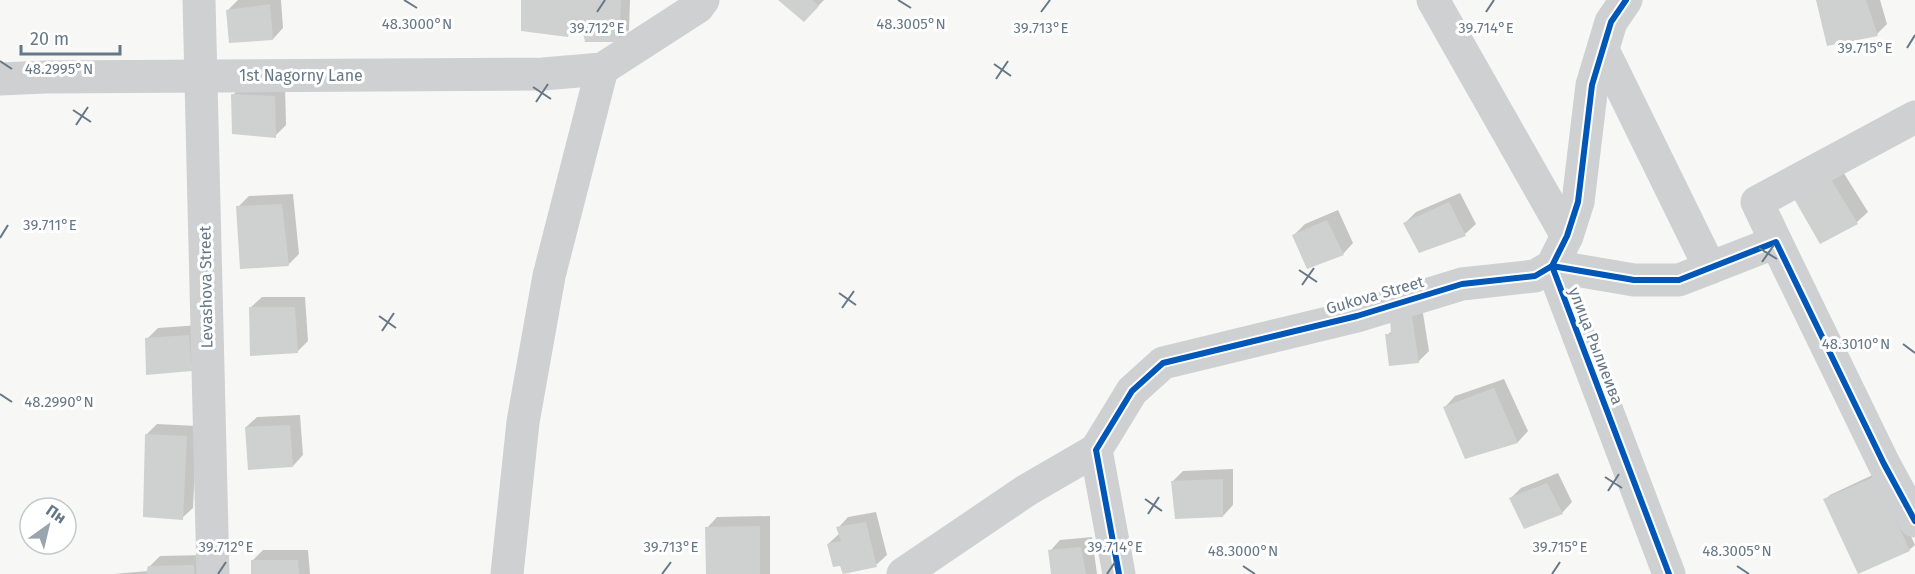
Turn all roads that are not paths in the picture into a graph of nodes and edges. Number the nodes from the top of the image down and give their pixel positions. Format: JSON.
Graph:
{"nodes":[{"id":1,"x":199,"y":0,"type":"edge"},
{"id":2,"x":703,"y":0,"type":"edge"},
{"id":3,"x":1433,"y":0,"type":"edge"},
{"id":4,"x":1626,"y":0,"type":"edge"},
{"id":5,"x":1603,"y":50,"type":"junction"},
{"id":6,"x":602,"y":69,"type":"junction"},
{"id":7,"x":200,"y":76,"type":"junction"},
{"id":8,"x":0,"y":79,"type":"edge"},
{"id":9,"x":1915,"y":117,"type":"edge"},
{"id":10,"x":1567,"y":236,"type":"junction"},
{"id":11,"x":1776,"y":242,"type":"junction"},
{"id":12,"x":1552,"y":266,"type":"junction"},
{"id":13,"x":1710,"y":268,"type":"junction"},
{"id":14,"x":1096,"y":450,"type":"junction"},
{"id":15,"x":1915,"y":521,"type":"edge"},
{"id":16,"x":213,"y":574,"type":"edge"},
{"id":17,"x":507,"y":574,"type":"edge"},
{"id":18,"x":903,"y":574,"type":"edge"},
{"id":19,"x":1119,"y":574,"type":"edge"},
{"id":20,"x":1669,"y":574,"type":"edge"}],
"edges":[{"from":1,"to":7,"type":"street","name":"Levashova Street"},
{"from":2,"to":6,"type":"street"},
{"from":3,"to":10,"type":"street"},
{"from":4,"to":5,"type":"street"},
{"from":5,"to":10,"type":"street"},
{"from":5,"to":13,"type":"street"},
{"from":6,"to":7,"type":"street","name":"1st Nagorny Lane"},
{"from":6,"to":17,"type":"street"},
{"from":7,"to":8,"type":"street","name":"1st Nagorny Lane"},
{"from":7,"to":16,"type":"street","name":"Levashova Street"},
{"from":9,"to":11,"type":"street"},
{"from":10,"to":12,"type":"street"},
{"from":11,"to":13,"type":"street","name":"улица Рылиеива"},
{"from":11,"to":15,"type":"street"},
{"from":12,"to":13,"type":"street","name":"улица Рылиеива"},
{"from":12,"to":14,"type":"street","name":"Gukova Street"},
{"from":12,"to":20,"type":"street","name":"улица Рылиеива"},
{"from":14,"to":18,"type":"street"},
{"from":14,"to":19,"type":"street"}]}
